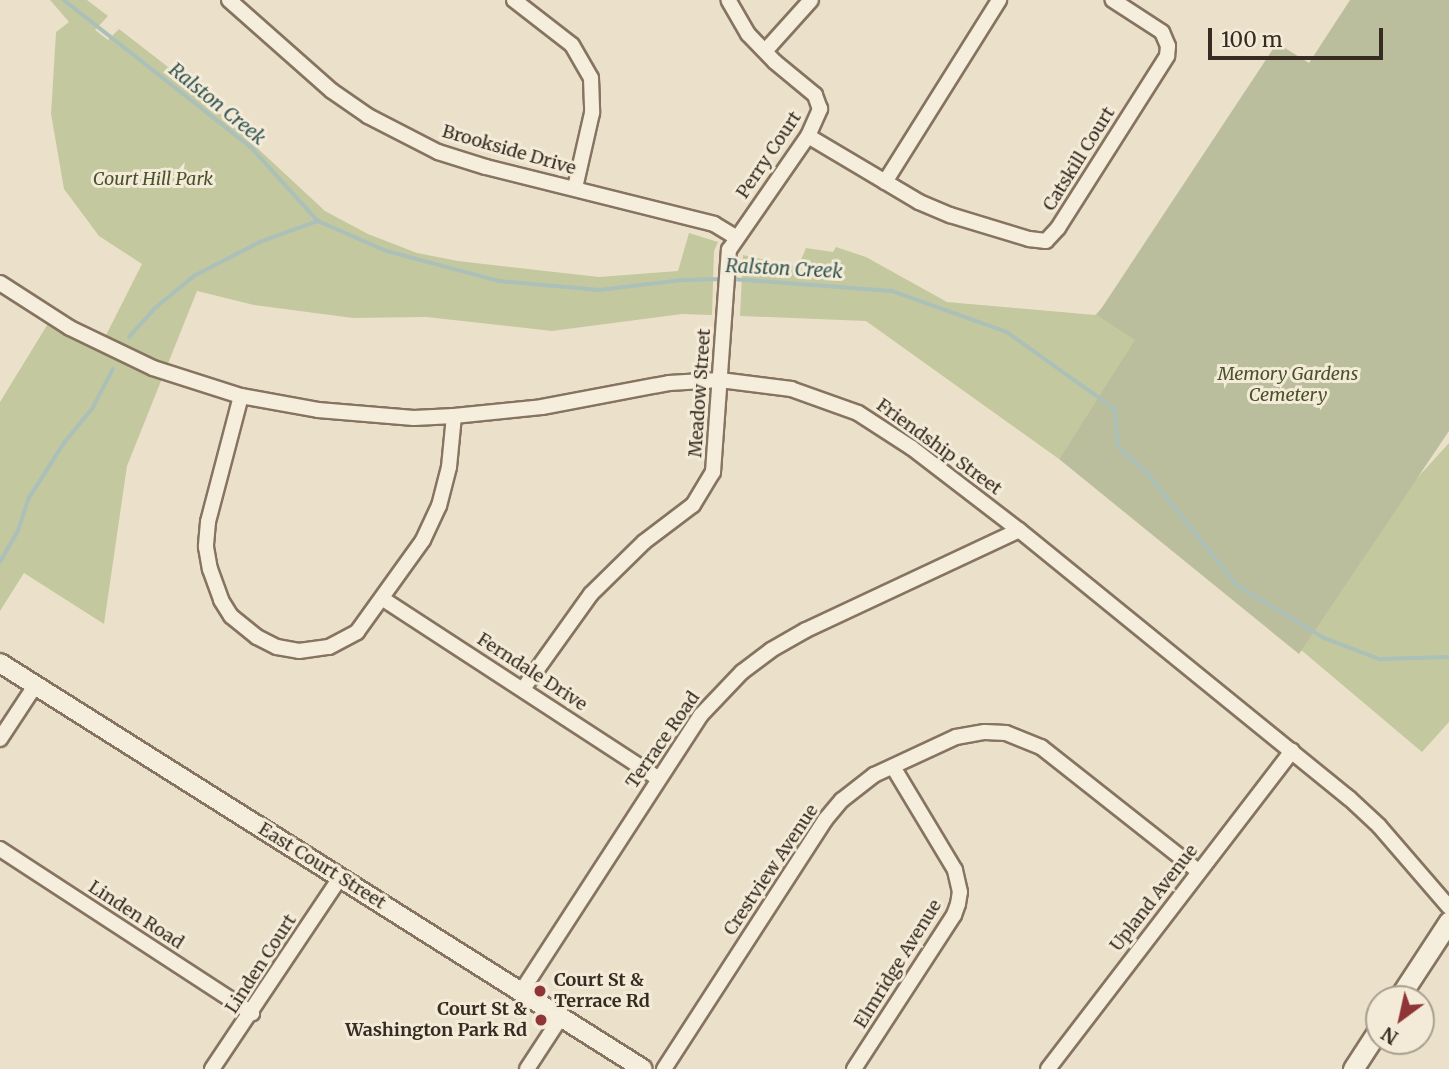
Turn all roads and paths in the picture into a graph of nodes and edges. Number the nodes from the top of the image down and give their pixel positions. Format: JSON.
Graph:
{"nodes":[{"id":1,"x":229,"y":0,"type":"edge"},
{"id":2,"x":514,"y":0,"type":"edge"},
{"id":3,"x":727,"y":0,"type":"edge"},
{"id":4,"x":811,"y":0,"type":"edge"},
{"id":5,"x":999,"y":0,"type":"edge"},
{"id":6,"x":1113,"y":0,"type":"edge"},
{"id":7,"x":766,"y":50,"type":"junction"},
{"id":8,"x":808,"y":136,"type":"junction"},
{"id":9,"x":884,"y":182,"type":"junction"},
{"id":10,"x":575,"y":188,"type":"junction"},
{"id":11,"x":736,"y":237,"type":"junction"},
{"id":12,"x":0,"y":283,"type":"edge"},
{"id":13,"x":720,"y":380,"type":"junction"},
{"id":14,"x":241,"y":396,"type":"junction"},
{"id":15,"x":454,"y":416,"type":"junction"},
{"id":16,"x":1019,"y":530,"type":"junction"},
{"id":17,"x":383,"y":599,"type":"junction"},
{"id":18,"x":0,"y":663,"type":"edge"},
{"id":19,"x":35,"y":685,"type":"junction"},
{"id":20,"x":523,"y":689,"type":"junction"},
{"id":21,"x":0,"y":739,"type":"edge"},
{"id":22,"x":1292,"y":751,"type":"junction"},
{"id":23,"x":893,"y":767,"type":"junction"},
{"id":24,"x":659,"y":778,"type":"junction"},
{"id":25,"x":0,"y":849,"type":"edge"},
{"id":26,"x":1199,"y":872,"type":"junction"},
{"id":27,"x":340,"y":878,"type":"junction"},
{"id":28,"x":1449,"y":907,"type":"edge"},
{"id":29,"x":1449,"y":921,"type":"edge"},
{"id":30,"x":1407,"y":985,"type":"edge"},
{"id":31,"x":521,"y":992,"type":"junction"},
{"id":32,"x":252,"y":1013,"type":"junction"},
{"id":33,"x":561,"y":1017,"type":"junction"},
{"id":34,"x":1365,"y":1051,"type":"edge"},
{"id":35,"x":212,"y":1069,"type":"edge"},
{"id":36,"x":527,"y":1069,"type":"edge"},
{"id":37,"x":643,"y":1069,"type":"edge"},
{"id":38,"x":664,"y":1069,"type":"edge"},
{"id":39,"x":854,"y":1069,"type":"edge"},
{"id":40,"x":1048,"y":1069,"type":"edge"},
{"id":41,"x":1353,"y":1069,"type":"edge"}],
"edges":[{"from":1,"to":10,"type":"street","name":"Brookside Drive"},
{"from":2,"to":10,"type":"street"},
{"from":3,"to":7,"type":"street","name":"Perry Court"},
{"from":4,"to":7,"type":"street"},
{"from":5,"to":9,"type":"street"},
{"from":6,"to":9,"type":"street","name":"Catskill Court"},
{"from":7,"to":8,"type":"street","name":"Perry Court"},
{"from":8,"to":9,"type":"street","name":"Catskill Court"},
{"from":8,"to":11,"type":"street","name":"Perry Court"},
{"from":10,"to":11,"type":"street","name":"Brookside Drive"},
{"from":11,"to":13,"type":"street","name":"Meadow Street"},
{"from":12,"to":14,"type":"street","name":"Friendship Street"},
{"from":13,"to":15,"type":"street","name":"Friendship Street"},
{"from":13,"to":16,"type":"street","name":"Friendship Street"},
{"from":13,"to":20,"type":"street","name":"Meadow Street"},
{"from":14,"to":15,"type":"street","name":"Friendship Street"},
{"from":14,"to":17,"type":"street"},
{"from":15,"to":17,"type":"street"},
{"from":16,"to":22,"type":"street","name":"Friendship Street"},
{"from":16,"to":24,"type":"street","name":"Terrace Road"},
{"from":17,"to":20,"type":"street","name":"Ferndale Drive"},
{"from":18,"to":19,"type":"street","name":"East Court Street"},
{"from":19,"to":21,"type":"street"},
{"from":19,"to":27,"type":"street","name":"East Court Street"},
{"from":20,"to":24,"type":"street","name":"Ferndale Drive"},
{"from":22,"to":26,"type":"street","name":"Upland Avenue"},
{"from":22,"to":28,"type":"street","name":"Friendship Street"},
{"from":23,"to":26,"type":"street","name":"Crestview Avenue"},
{"from":23,"to":38,"type":"street","name":"Crestview Avenue"},
{"from":23,"to":39,"type":"street","name":"Elmridge Avenue"},
{"from":24,"to":31,"type":"street","name":"Terrace Road"},
{"from":25,"to":32,"type":"street","name":"Linden Road"},
{"from":26,"to":40,"type":"street","name":"Upland Avenue"},
{"from":27,"to":31,"type":"street","name":"East Court Street"},
{"from":27,"to":32,"type":"street","name":"Linden Court"},
{"from":29,"to":30,"type":"main road"},
{"from":31,"to":33,"type":"street","name":"East Court Street"},
{"from":32,"to":35,"type":"street","name":"Linden Court"},
{"from":33,"to":36,"type":"street"},
{"from":33,"to":37,"type":"street","name":"East Court Street"},
{"from":34,"to":41,"type":"main road"}]}
